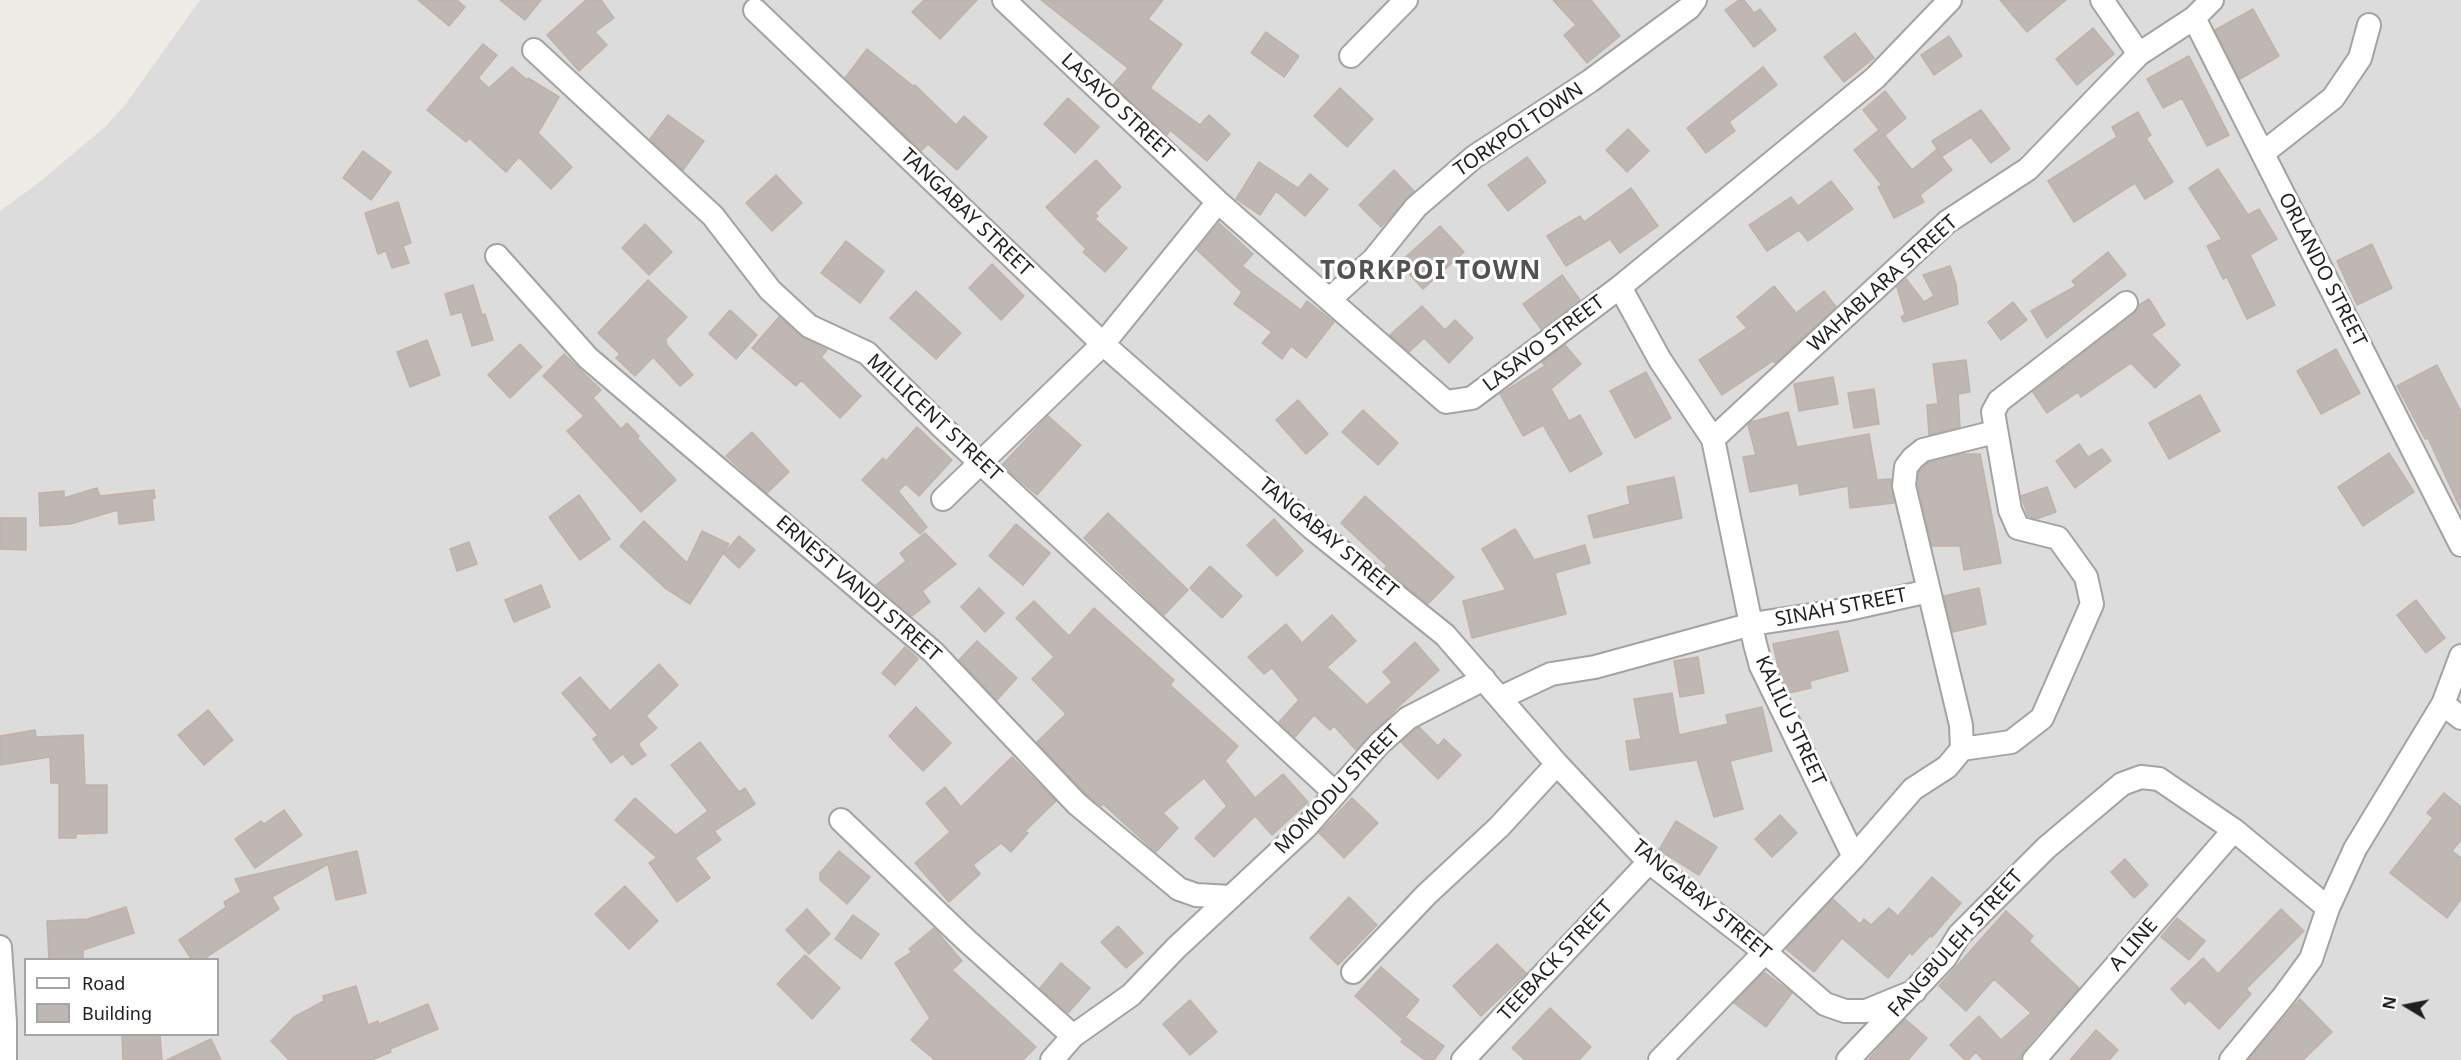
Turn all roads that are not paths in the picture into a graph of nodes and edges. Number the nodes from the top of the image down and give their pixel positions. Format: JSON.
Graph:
{"nodes":[{"id":1,"x":1004,"y":0,"type":"edge"},
{"id":2,"x":1406,"y":0,"type":"edge"},
{"id":3,"x":1695,"y":0,"type":"edge"},
{"id":4,"x":1950,"y":0,"type":"edge"},
{"id":5,"x":2102,"y":0,"type":"edge"},
{"id":6,"x":2212,"y":0,"type":"edge"},
{"id":7,"x":755,"y":10,"type":"dead end"},
{"id":8,"x":2194,"y":18,"type":"junction"},
{"id":9,"x":2369,"y":25,"type":"dead end"},
{"id":10,"x":534,"y":50,"type":"dead end"},
{"id":11,"x":2139,"y":54,"type":"junction"},
{"id":12,"x":1351,"y":56,"type":"dead end"},
{"id":13,"x":2263,"y":153,"type":"junction"},
{"id":14,"x":1218,"y":202,"type":"junction"},
{"id":15,"x":496,"y":256,"type":"dead end"},
{"id":16,"x":1620,"y":287,"type":"junction"},
{"id":17,"x":1330,"y":299,"type":"junction"},
{"id":18,"x":2126,"y":303,"type":"dead end"},
{"id":19,"x":1103,"y":344,"type":"junction"},
{"id":20,"x":1995,"y":432,"type":"junction"},
{"id":21,"x":1713,"y":439,"type":"junction"},
{"id":22,"x":981,"y":462,"type":"junction"},
{"id":23,"x":943,"y":499,"type":"dead end"},
{"id":24,"x":2461,"y":544,"type":"edge"},
{"id":25,"x":1929,"y":591,"type":"junction"},
{"id":26,"x":1752,"y":624,"type":"junction"},
{"id":27,"x":2461,"y":656,"type":"edge"},
{"id":28,"x":1484,"y":679,"type":"junction"},
{"id":29,"x":1500,"y":698,"type":"junction"},
{"id":30,"x":2443,"y":704,"type":"junction"},
{"id":31,"x":2461,"y":718,"type":"edge"},
{"id":32,"x":1962,"y":748,"type":"junction"},
{"id":33,"x":1557,"y":764,"type":"junction"},
{"id":34,"x":1335,"y":793,"type":"junction"},
{"id":35,"x":841,"y":820,"type":"dead end"},
{"id":36,"x":2234,"y":830,"type":"junction"},
{"id":37,"x":1854,"y":857,"type":"junction"},
{"id":38,"x":1649,"y":862,"type":"junction"},
{"id":39,"x":1231,"y":897,"type":"junction"},
{"id":40,"x":2328,"y":908,"type":"junction"},
{"id":41,"x":0,"y":947,"type":"edge"},
{"id":42,"x":1765,"y":952,"type":"junction"},
{"id":43,"x":1353,"y":972,"type":"dead end"},
{"id":44,"x":1915,"y":991,"type":"junction"},
{"id":45,"x":1073,"y":1036,"type":"junction"},
{"id":46,"x":4,"y":1057,"type":"edge"},
{"id":47,"x":1052,"y":1060,"type":"edge"},
{"id":48,"x":1463,"y":1060,"type":"edge"},
{"id":49,"x":1660,"y":1060,"type":"edge"},
{"id":50,"x":1848,"y":1060,"type":"edge"},
{"id":51,"x":2034,"y":1060,"type":"edge"},
{"id":52,"x":2231,"y":1060,"type":"edge"}],
"edges":[{"from":1,"to":14,"type":"street","name":"LASAYO STREET"},
{"from":2,"to":12,"type":"street"},
{"from":3,"to":17,"type":"street","name":"TORKPOI TOWN"},
{"from":4,"to":16,"type":"street","name":"LASAYO STREET"},
{"from":5,"to":11,"type":"street"},
{"from":6,"to":8,"type":"street"},
{"from":7,"to":19,"type":"street","name":"TANGABAY STREET"},
{"from":8,"to":11,"type":"street","name":"WAHABLARA STREET"},
{"from":8,"to":13,"type":"street","name":"ORLANDO STREET"},
{"from":9,"to":13,"type":"street"},
{"from":10,"to":22,"type":"street","name":"MILLICENT STREET"},
{"from":11,"to":21,"type":"street","name":"WAHABLARA STREET"},
{"from":13,"to":24,"type":"street","name":"ORLANDO STREET"},
{"from":14,"to":17,"type":"street","name":"LASAYO STREET"},
{"from":14,"to":19,"type":"street"},
{"from":15,"to":39,"type":"street","name":"ERNEST VANDI STREET"},
{"from":16,"to":17,"type":"street","name":"LASAYO STREET"},
{"from":16,"to":21,"type":"street"},
{"from":18,"to":20,"type":"street"},
{"from":19,"to":22,"type":"street"},
{"from":19,"to":28,"type":"street","name":"TANGABAY STREET"},
{"from":20,"to":25,"type":"street"},
{"from":20,"to":32,"type":"street"},
{"from":21,"to":26,"type":"street","name":"KALILU STREET"},
{"from":22,"to":23,"type":"street"},
{"from":22,"to":34,"type":"street","name":"MILLICENT STREET"},
{"from":25,"to":26,"type":"street","name":"SINAH STREET"},
{"from":25,"to":32,"type":"street"},
{"from":26,"to":29,"type":"street","name":"SINAH STREET"},
{"from":26,"to":37,"type":"street","name":"KALILU STREET"},
{"from":27,"to":30,"type":"street"},
{"from":28,"to":29,"type":"street","name":"TANGABAY STREET"},
{"from":28,"to":34,"type":"street","name":"MOMODU STREET"},
{"from":29,"to":33,"type":"street","name":"TANGABAY STREET"},
{"from":30,"to":31,"type":"street"},
{"from":30,"to":40,"type":"street"},
{"from":32,"to":37,"type":"street"},
{"from":33,"to":38,"type":"street","name":"TANGABAY STREET"},
{"from":33,"to":43,"type":"street"},
{"from":34,"to":39,"type":"street","name":"MOMODU STREET"},
{"from":35,"to":45,"type":"street"},
{"from":36,"to":40,"type":"street","name":"FANGBULEH STREET"},
{"from":36,"to":44,"type":"street","name":"FANGBULEH STREET"},
{"from":36,"to":51,"type":"street","name":"A LINE"},
{"from":37,"to":42,"type":"street"},
{"from":38,"to":42,"type":"street","name":"TANGABAY STREET"},
{"from":38,"to":48,"type":"street","name":"TEEBACK STREET"},
{"from":39,"to":45,"type":"street","name":"MOMODU STREET"},
{"from":40,"to":52,"type":"street"},
{"from":41,"to":46,"type":"street"},
{"from":42,"to":44,"type":"street","name":"TANGABAY STREET"},
{"from":42,"to":49,"type":"street"},
{"from":44,"to":50,"type":"street","name":"FANGBULEH STREET"},
{"from":45,"to":47,"type":"street","name":"MOMODU STREET"}]}
